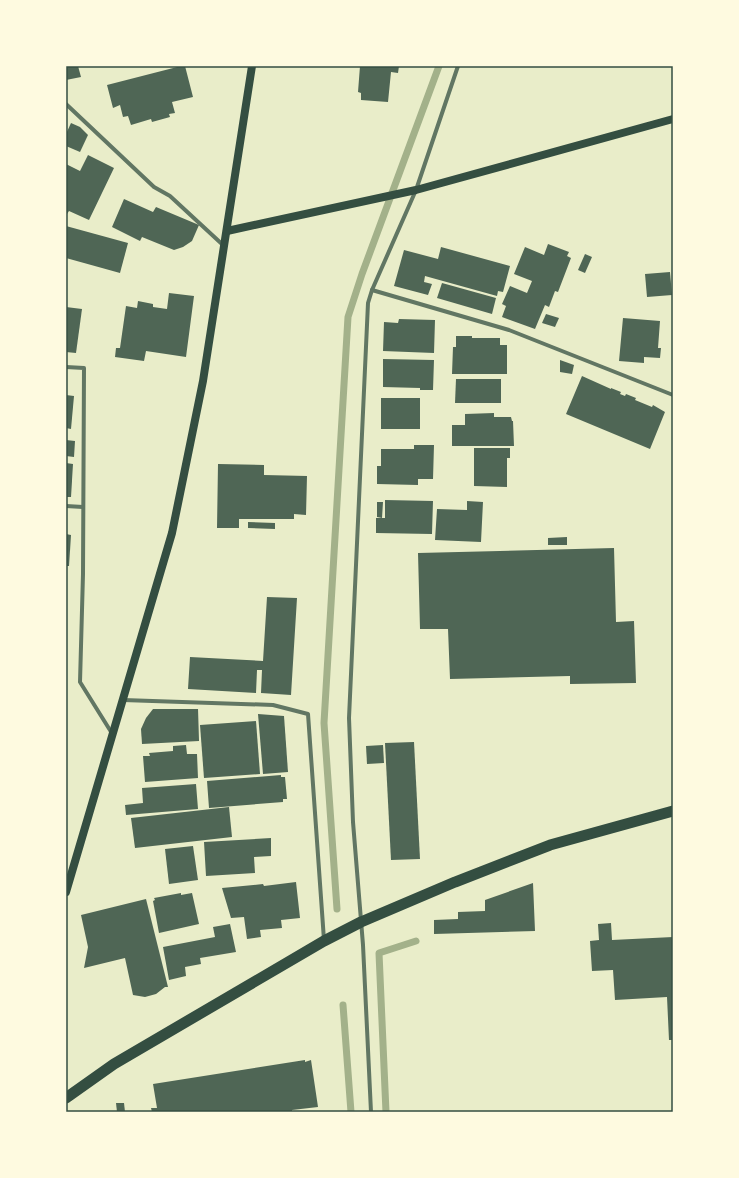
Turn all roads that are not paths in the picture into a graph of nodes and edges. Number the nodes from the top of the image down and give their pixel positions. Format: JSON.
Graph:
{"nodes":[{"id":1,"x":252,"y":66,"type":"edge"},
{"id":2,"x":458,"y":66,"type":"edge"},
{"id":3,"x":66,"y":104,"type":"edge"},
{"id":4,"x":673,"y":119,"type":"edge"},
{"id":5,"x":416,"y":190,"type":"junction"},
{"id":6,"x":227,"y":231,"type":"junction"},
{"id":7,"x":225,"y":246,"type":"junction"},
{"id":8,"x":372,"y":290,"type":"junction"},
{"id":9,"x":66,"y":366,"type":"edge"},
{"id":10,"x":673,"y":395,"type":"edge"},
{"id":11,"x":66,"y":506,"type":"edge"},
{"id":12,"x":84,"y":507,"type":"junction"},
{"id":13,"x":123,"y":700,"type":"junction"},
{"id":14,"x":113,"y":735,"type":"junction"},
{"id":15,"x":673,"y":811,"type":"edge"},
{"id":16,"x":66,"y":892,"type":"edge"},
{"id":17,"x":361,"y":922,"type":"junction"},
{"id":18,"x":324,"y":941,"type":"junction"},
{"id":19,"x":66,"y":1098,"type":"edge"},
{"id":20,"x":371,"y":1112,"type":"edge"}],
"edges":[{"from":1,"to":6,"type":"main road"},
{"from":2,"to":5,"type":"street"},
{"from":3,"to":7,"type":"street"},
{"from":4,"to":5,"type":"main road"},
{"from":5,"to":6,"type":"main road"},
{"from":5,"to":8,"type":"street"},
{"from":6,"to":7,"type":"main road"},
{"from":7,"to":13,"type":"main road"},
{"from":8,"to":10,"type":"street"},
{"from":8,"to":17,"type":"street"},
{"from":9,"to":12,"type":"street"},
{"from":11,"to":12,"type":"street"},
{"from":12,"to":14,"type":"street"},
{"from":13,"to":14,"type":"main road"},
{"from":13,"to":18,"type":"street"},
{"from":14,"to":16,"type":"main road"},
{"from":15,"to":17,"type":"highway"},
{"from":17,"to":18,"type":"highway"},
{"from":17,"to":20,"type":"street"},
{"from":18,"to":19,"type":"highway"}]}
